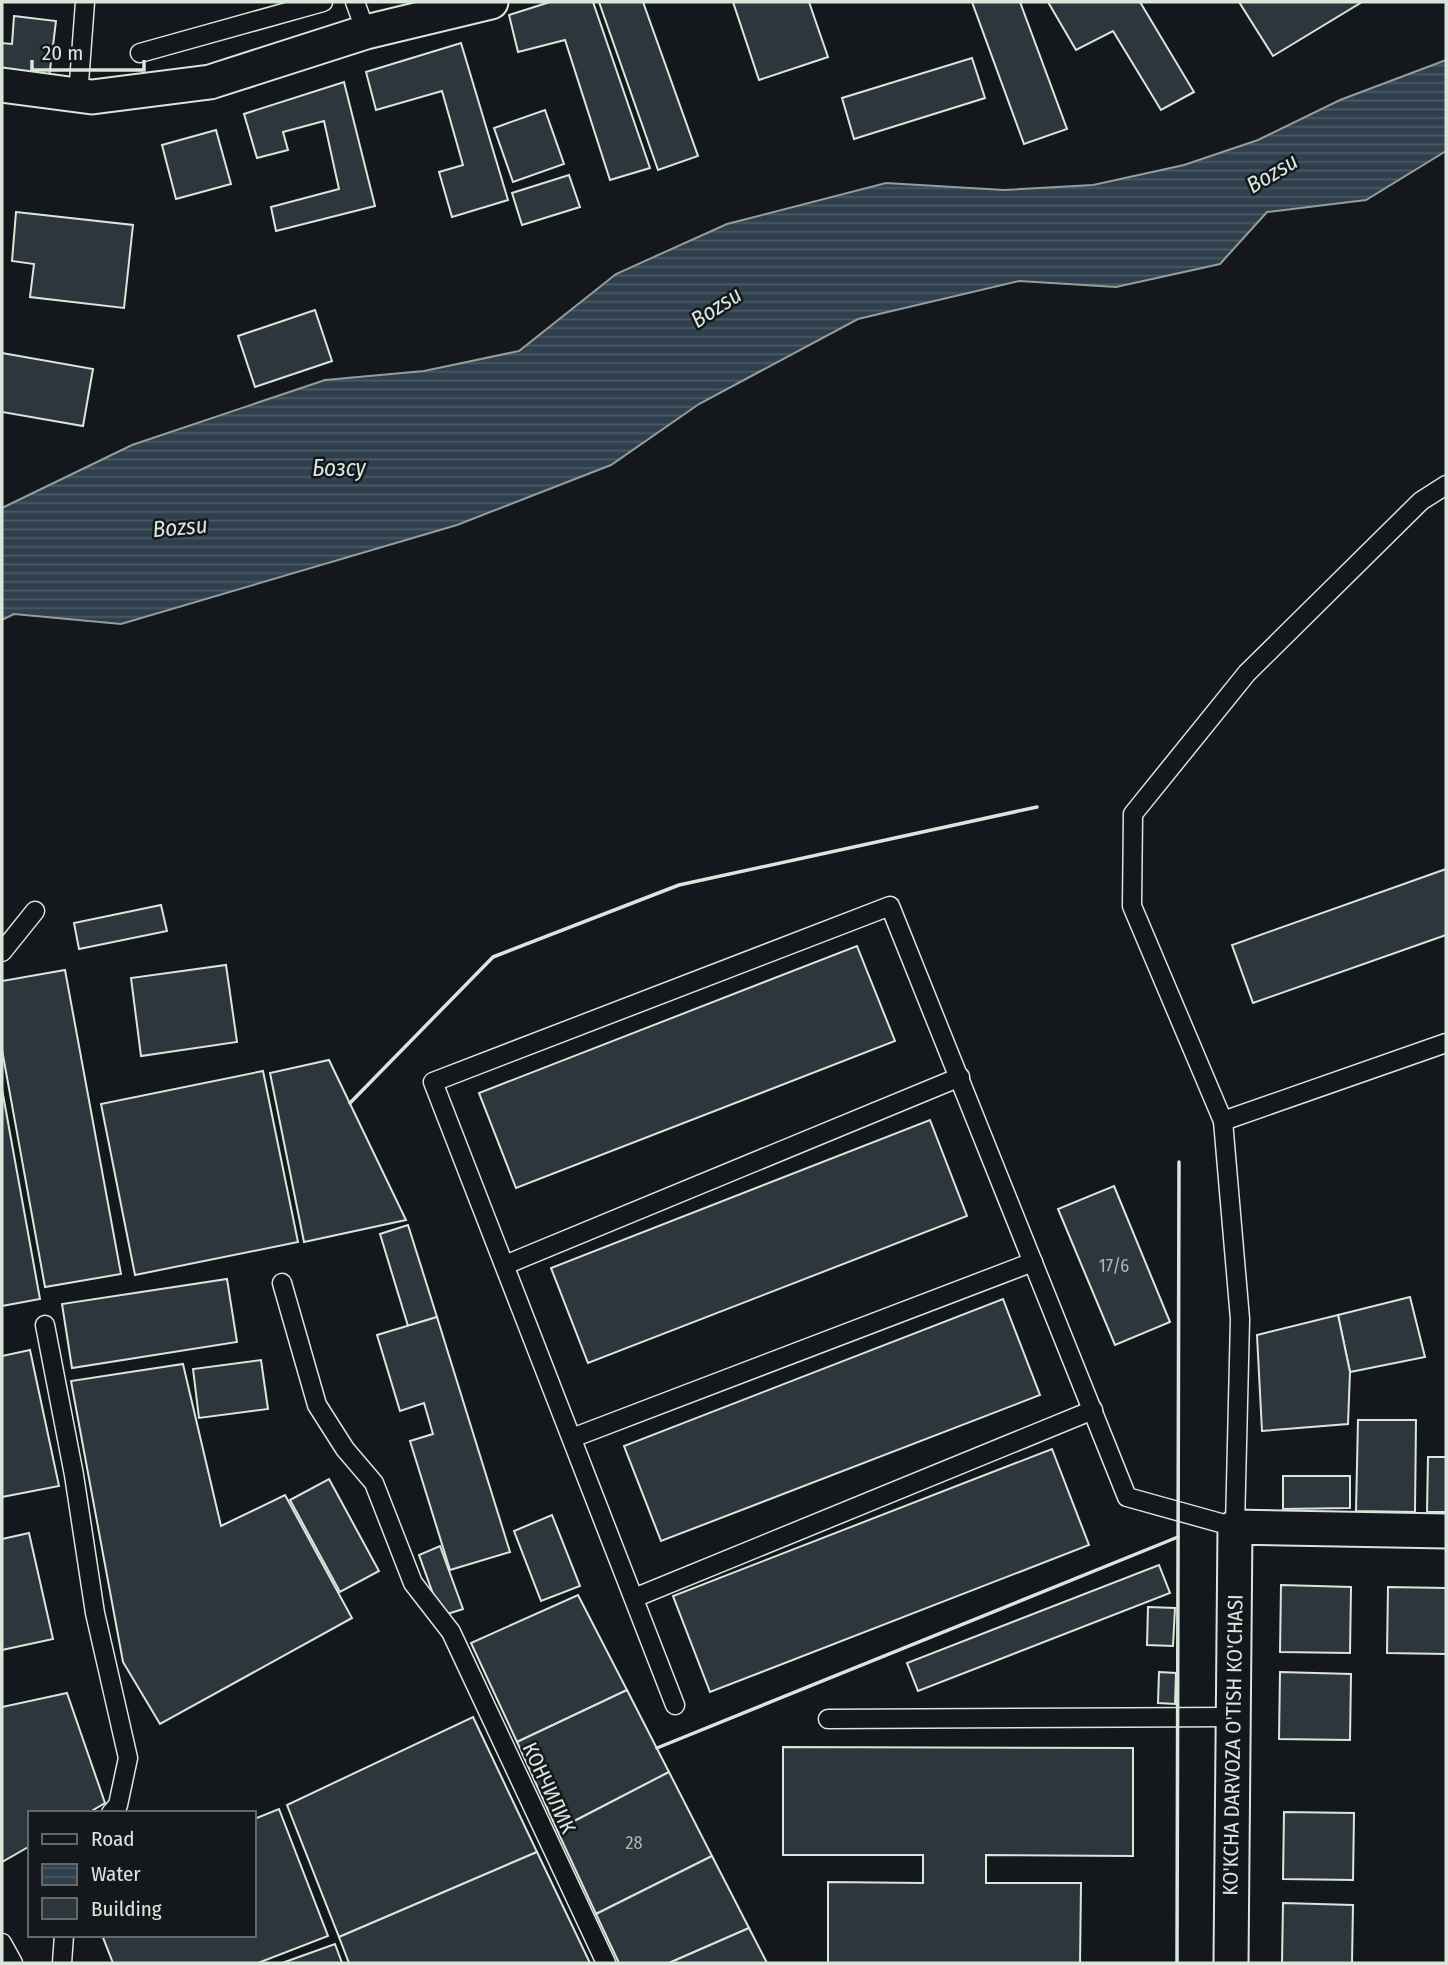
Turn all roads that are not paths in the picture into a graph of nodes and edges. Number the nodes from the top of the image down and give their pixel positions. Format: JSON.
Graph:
{"nodes":[{"id":1,"x":85,"y":2,"type":"edge"},
{"id":2,"x":323,"y":2,"type":"edge"},
{"id":3,"x":491,"y":2,"type":"edge"},
{"id":4,"x":360,"y":17,"type":"edge"},
{"id":5,"x":140,"y":53,"type":"dead end"},
{"id":6,"x":2,"y":85,"type":"edge"},
{"id":7,"x":78,"y":96,"type":"junction"},
{"id":8,"x":1446,"y":485,"type":"edge"},
{"id":9,"x":35,"y":911,"type":"dead end"},
{"id":10,"x":2,"y":952,"type":"edge"},
{"id":11,"x":1446,"y":1043,"type":"edge"},
{"id":12,"x":960,"y":1077,"type":"junction"},
{"id":13,"x":1223,"y":1121,"type":"junction"},
{"id":14,"x":1033,"y":1262,"type":"junction"},
{"id":15,"x":505,"y":1265,"type":"junction"},
{"id":16,"x":282,"y":1283,"type":"dead end"},
{"id":17,"x":45,"y":1325,"type":"dead end"},
{"id":18,"x":1093,"y":1410,"type":"junction"},
{"id":19,"x":572,"y":1438,"type":"junction"},
{"id":20,"x":1235,"y":1527,"type":"junction"},
{"id":21,"x":1446,"y":1531,"type":"edge"},
{"id":22,"x":634,"y":1598,"type":"junction"},
{"id":23,"x":676,"y":1706,"type":"dead end"},
{"id":24,"x":1233,"y":1717,"type":"junction"},
{"id":25,"x":828,"y":1719,"type":"dead end"},
{"id":26,"x":113,"y":1811,"type":"edge"},
{"id":27,"x":64,"y":1937,"type":"edge"},
{"id":28,"x":2,"y":1943,"type":"edge"},
{"id":29,"x":13,"y":1963,"type":"edge"},
{"id":30,"x":62,"y":1963,"type":"edge"},
{"id":31,"x":606,"y":1963,"type":"edge"},
{"id":32,"x":1231,"y":1963,"type":"edge"}],
"edges":[{"from":1,"to":7,"type":"lane"},
{"from":2,"to":5,"type":"lane"},
{"from":3,"to":4,"type":"street"},
{"from":4,"to":7,"type":"street"},
{"from":6,"to":7,"type":"street"},
{"from":8,"to":13,"type":"lane"},
{"from":9,"to":10,"type":"lane"},
{"from":11,"to":13,"type":"lane"},
{"from":12,"to":14,"type":"lane"},
{"from":12,"to":15,"type":"lane"},
{"from":12,"to":15,"type":"lane"},
{"from":13,"to":20,"type":"lane"},
{"from":14,"to":18,"type":"lane"},
{"from":14,"to":19,"type":"lane"},
{"from":15,"to":19,"type":"lane"},
{"from":16,"to":31,"type":"lane","name":"КОНЧИЛИК"},
{"from":17,"to":26,"type":"lane"},
{"from":18,"to":20,"type":"lane"},
{"from":18,"to":22,"type":"lane"},
{"from":19,"to":22,"type":"lane"},
{"from":20,"to":21,"type":"street"},
{"from":20,"to":24,"type":"street","name":"KO'KCHA DARVOZA O'TISH KO'CHASI"},
{"from":22,"to":23,"type":"lane"},
{"from":24,"to":25,"type":"lane"},
{"from":24,"to":32,"type":"street","name":"KO'KCHA DARVOZA O'TISH KO'CHASI"},
{"from":27,"to":30,"type":"lane"},
{"from":28,"to":29,"type":"lane"}]}
